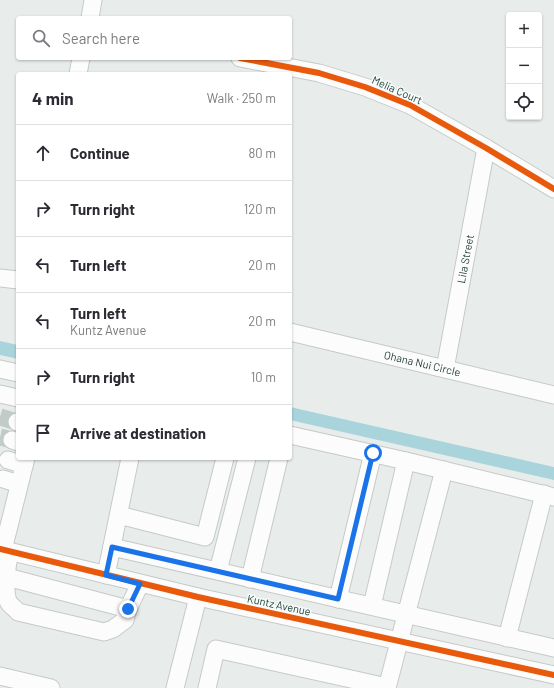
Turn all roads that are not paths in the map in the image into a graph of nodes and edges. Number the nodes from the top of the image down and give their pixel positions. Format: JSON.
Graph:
{"nodes":[{"id":1,"x":93,"y":0,"type":"edge"},
{"id":2,"x":90,"y":16,"type":"edge"},
{"id":3,"x":81,"y":60,"type":"edge"},
{"id":4,"x":251,"y":60,"type":"edge"},
{"id":5,"x":78,"y":72,"type":"edge"},
{"id":6,"x":486,"y":148,"type":"junction"},
{"id":7,"x":554,"y":189,"type":"edge"},
{"id":8,"x":0,"y":278,"type":"edge"},
{"id":9,"x":16,"y":280,"type":"edge"},
{"id":10,"x":292,"y":332,"type":"edge"},
{"id":11,"x":0,"y":369,"type":"edge"},
{"id":12,"x":445,"y":369,"type":"junction"},
{"id":13,"x":16,"y":373,"type":"edge"},
{"id":14,"x":0,"y":394,"type":"edge"},
{"id":15,"x":554,"y":395,"type":"edge"},
{"id":16,"x":16,"y":398,"type":"edge"},
{"id":17,"x":292,"y":435,"type":"edge"},
{"id":18,"x":373,"y":453,"type":"junction"},
{"id":19,"x":8,"y":460,"type":"dead end"},
{"id":20,"x":130,"y":460,"type":"edge"},
{"id":21,"x":224,"y":460,"type":"edge"},
{"id":22,"x":246,"y":460,"type":"edge"},
{"id":23,"x":279,"y":460,"type":"edge"},
{"id":24,"x":406,"y":460,"type":"junction"},
{"id":25,"x":25,"y":461,"type":"edge"},
{"id":26,"x":444,"y":470,"type":"junction"},
{"id":27,"x":3,"y":480,"type":"dead end"},
{"id":28,"x":19,"y":484,"type":"junction"},
{"id":29,"x":549,"y":495,"type":"edge"},
{"id":30,"x":6,"y":511,"type":"edge"},
{"id":31,"x":119,"y":515,"type":"junction"},
{"id":32,"x":112,"y":547,"type":"junction"},
{"id":33,"x":4,"y":550,"type":"edge"},
{"id":34,"x":218,"y":571,"type":"junction"},
{"id":35,"x":106,"y":575,"type":"junction"},
{"id":36,"x":7,"y":577,"type":"junction"},
{"id":37,"x":250,"y":578,"type":"junction"},
{"id":38,"x":140,"y":584,"type":"junction"},
{"id":39,"x":198,"y":597,"type":"junction"},
{"id":40,"x":338,"y":599,"type":"junction"},
{"id":41,"x":372,"y":606,"type":"junction"},
{"id":42,"x":128,"y":609,"type":"junction"},
{"id":43,"x":407,"y":615,"type":"junction"},
{"id":44,"x":507,"y":638,"type":"junction"},
{"id":45,"x":399,"y":641,"type":"junction"},
{"id":46,"x":554,"y":648,"type":"edge"},
{"id":47,"x":554,"y":675,"type":"edge"},
{"id":48,"x":0,"y":676,"type":"edge"},
{"id":49,"x":51,"y":688,"type":"edge"},
{"id":50,"x":175,"y":688,"type":"edge"},
{"id":51,"x":207,"y":688,"type":"edge"},
{"id":52,"x":387,"y":688,"type":"edge"}],
"edges":[{"from":1,"to":2,"type":"street"},
{"from":3,"to":5,"type":"street"},
{"from":4,"to":6,"type":"street","name":"Melia Court"},
{"from":6,"to":7,"type":"street","name":"Melia Court"},
{"from":6,"to":12,"type":"street","name":"Lila Street"},
{"from":8,"to":9,"type":"street"},
{"from":10,"to":12,"type":"street","name":"Ohana Nui Circle"},
{"from":11,"to":13,"type":"street"},
{"from":12,"to":15,"type":"street","name":"Ohana Nui Circle"},
{"from":14,"to":16,"type":"street"},
{"from":17,"to":18,"type":"street"},
{"from":18,"to":24,"type":"street"},
{"from":18,"to":40,"type":"street"},
{"from":19,"to":25,"type":"street"},
{"from":20,"to":31,"type":"street"},
{"from":21,"to":31,"type":"street"},
{"from":22,"to":34,"type":"street"},
{"from":23,"to":37,"type":"street"},
{"from":24,"to":26,"type":"street"},
{"from":24,"to":41,"type":"street"},
{"from":25,"to":28,"type":"street"},
{"from":26,"to":29,"type":"street"},
{"from":26,"to":43,"type":"street"},
{"from":27,"to":28,"type":"street"},
{"from":28,"to":30,"type":"street"},
{"from":29,"to":44,"type":"street"},
{"from":30,"to":33,"type":"street"},
{"from":31,"to":32,"type":"street"},
{"from":32,"to":34,"type":"street"},
{"from":32,"to":35,"type":"street"},
{"from":33,"to":35,"type":"street","name":"Kuntz Avenue"},
{"from":33,"to":36,"type":"street"},
{"from":34,"to":37,"type":"street"},
{"from":35,"to":38,"type":"street","name":"Kuntz Avenue"},
{"from":36,"to":42,"type":"street"},
{"from":36,"to":42,"type":"street"},
{"from":37,"to":40,"type":"street"},
{"from":38,"to":39,"type":"street","name":"Kuntz Avenue"},
{"from":38,"to":42,"type":"street"},
{"from":39,"to":45,"type":"street","name":"Kuntz Avenue"},
{"from":39,"to":50,"type":"street"},
{"from":40,"to":41,"type":"street"},
{"from":41,"to":43,"type":"street"},
{"from":43,"to":44,"type":"street"},
{"from":43,"to":45,"type":"street"},
{"from":44,"to":46,"type":"street"},
{"from":45,"to":47,"type":"street","name":"Kuntz Avenue"},
{"from":45,"to":52,"type":"street"},
{"from":48,"to":49,"type":"street"},
{"from":51,"to":52,"type":"street"}]}
